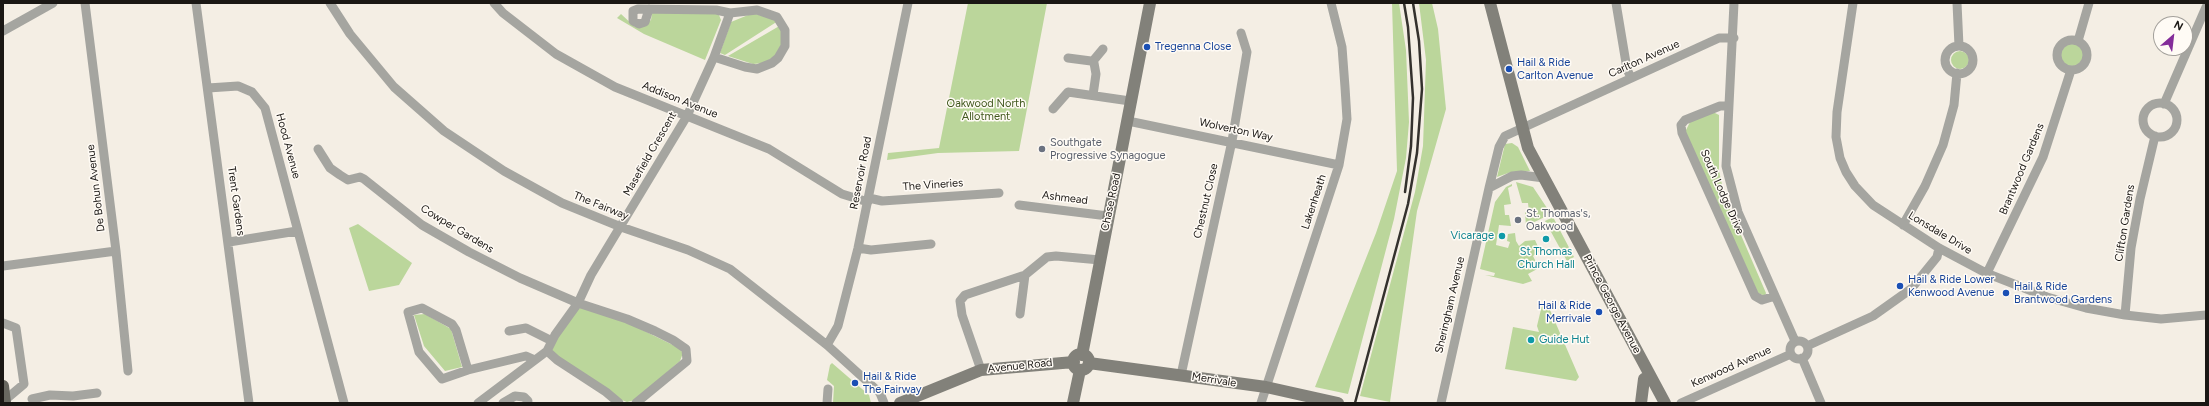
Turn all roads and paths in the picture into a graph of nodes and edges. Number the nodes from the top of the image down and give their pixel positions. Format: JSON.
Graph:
{"nodes":[{"id":1,"x":53,"y":3,"type":"edge"},
{"id":2,"x":85,"y":3,"type":"edge"},
{"id":3,"x":196,"y":3,"type":"edge"},
{"id":4,"x":330,"y":3,"type":"edge"},
{"id":5,"x":494,"y":3,"type":"edge"},
{"id":6,"x":908,"y":3,"type":"edge"},
{"id":7,"x":1150,"y":3,"type":"edge"},
{"id":8,"x":1332,"y":3,"type":"edge"},
{"id":9,"x":1490,"y":3,"type":"edge"},
{"id":10,"x":1616,"y":3,"type":"edge"},
{"id":11,"x":1734,"y":3,"type":"edge"},
{"id":12,"x":1853,"y":3,"type":"edge"},
{"id":13,"x":1957,"y":3,"type":"edge"},
{"id":14,"x":2089,"y":3,"type":"edge"},
{"id":15,"x":2201,"y":3,"type":"edge"},
{"id":16,"x":2206,"y":6,"type":"edge"},
{"id":17,"x":649,"y":9,"type":"dead end"},
{"id":18,"x":730,"y":13,"type":"junction"},
{"id":19,"x":3,"y":31,"type":"edge"},
{"id":20,"x":1241,"y":33,"type":"dead end"},
{"id":21,"x":1734,"y":38,"type":"junction"},
{"id":22,"x":2078,"y":41,"type":"junction"},
{"id":23,"x":1959,"y":46,"type":"junction"},
{"id":24,"x":1103,"y":49,"type":"dead end"},
{"id":25,"x":714,"y":57,"type":"junction"},
{"id":26,"x":1068,"y":58,"type":"dead end"},
{"id":27,"x":1093,"y":61,"type":"junction"},
{"id":28,"x":2071,"y":70,"type":"junction"},
{"id":29,"x":1957,"y":73,"type":"junction"},
{"id":30,"x":1631,"y":78,"type":"junction"},
{"id":31,"x":208,"y":88,"type":"junction"},
{"id":32,"x":1093,"y":95,"type":"junction"},
{"id":33,"x":1130,"y":101,"type":"junction"},
{"id":34,"x":2164,"y":104,"type":"junction"},
{"id":35,"x":1728,"y":106,"type":"junction"},
{"id":36,"x":1053,"y":109,"type":"dead end"},
{"id":37,"x":687,"y":116,"type":"junction"},
{"id":38,"x":1128,"y":121,"type":"junction"},
{"id":39,"x":1521,"y":128,"type":"junction"},
{"id":40,"x":2155,"y":136,"type":"junction"},
{"id":41,"x":1232,"y":141,"type":"junction"},
{"id":42,"x":318,"y":149,"type":"dead end"},
{"id":43,"x":1339,"y":165,"type":"junction"},
{"id":44,"x":1544,"y":178,"type":"junction"},
{"id":45,"x":1489,"y":188,"type":"junction"},
{"id":46,"x":999,"y":193,"type":"dead end"},
{"id":47,"x":868,"y":200,"type":"junction"},
{"id":48,"x":1019,"y":205,"type":"dead end"},
{"id":49,"x":1108,"y":216,"type":"junction"},
{"id":50,"x":1903,"y":225,"type":"junction"},
{"id":51,"x":621,"y":227,"type":"junction"},
{"id":52,"x":298,"y":231,"type":"junction"},
{"id":53,"x":229,"y":242,"type":"junction"},
{"id":54,"x":931,"y":244,"type":"dead end"},
{"id":55,"x":858,"y":248,"type":"junction"},
{"id":56,"x":1939,"y":248,"type":"junction"},
{"id":57,"x":116,"y":251,"type":"junction"},
{"id":58,"x":1100,"y":260,"type":"junction"},
{"id":59,"x":3,"y":266,"type":"edge"},
{"id":60,"x":1987,"y":273,"type":"junction"},
{"id":61,"x":1025,"y":274,"type":"junction"},
{"id":62,"x":1775,"y":296,"type":"junction"},
{"id":63,"x":578,"y":303,"type":"junction"},
{"id":64,"x":1020,"y":314,"type":"dead end"},
{"id":65,"x":2125,"y":315,"type":"junction"},
{"id":66,"x":2206,"y":315,"type":"edge"},
{"id":67,"x":3,"y":323,"type":"edge"},
{"id":68,"x":509,"y":331,"type":"dead end"},
{"id":69,"x":552,"y":341,"type":"junction"},
{"id":70,"x":1795,"y":341,"type":"junction"},
{"id":71,"x":827,"y":345,"type":"junction"},
{"id":72,"x":1807,"y":346,"type":"junction"},
{"id":73,"x":547,"y":351,"type":"junction"},
{"id":74,"x":1791,"y":354,"type":"junction"},
{"id":75,"x":1802,"y":358,"type":"junction"},
{"id":76,"x":535,"y":360,"type":"junction"},
{"id":77,"x":1081,"y":362,"type":"junction"},
{"id":78,"x":468,"y":370,"type":"junction"},
{"id":79,"x":981,"y":370,"type":"junction"},
{"id":80,"x":128,"y":371,"type":"dead end"},
{"id":81,"x":1181,"y":374,"type":"junction"},
{"id":82,"x":1650,"y":375,"type":"junction"},
{"id":83,"x":3,"y":386,"type":"edge"},
{"id":84,"x":1266,"y":387,"type":"junction"},
{"id":85,"x":828,"y":389,"type":"dead end"},
{"id":86,"x":97,"y":393,"type":"dead end"},
{"id":87,"x":30,"y":401,"type":"edge"},
{"id":88,"x":528,"y":401,"type":"dead end"},
{"id":89,"x":5,"y":402,"type":"edge"},
{"id":90,"x":906,"y":402,"type":"edge"},
{"id":91,"x":249,"y":403,"type":"edge"},
{"id":92,"x":344,"y":403,"type":"edge"},
{"id":93,"x":478,"y":403,"type":"edge"},
{"id":94,"x":503,"y":403,"type":"edge"},
{"id":95,"x":619,"y":403,"type":"edge"},
{"id":96,"x":636,"y":403,"type":"edge"},
{"id":97,"x":827,"y":403,"type":"edge"},
{"id":98,"x":884,"y":403,"type":"edge"},
{"id":99,"x":1073,"y":403,"type":"edge"},
{"id":100,"x":1260,"y":403,"type":"edge"},
{"id":101,"x":1338,"y":403,"type":"edge"},
{"id":102,"x":1441,"y":403,"type":"edge"},
{"id":103,"x":1641,"y":403,"type":"edge"},
{"id":104,"x":1664,"y":403,"type":"edge"},
{"id":105,"x":1681,"y":403,"type":"edge"},
{"id":106,"x":1822,"y":403,"type":"edge"}],
"edges":[{"from":1,"to":19,"type":"street"},
{"from":2,"to":57,"type":"street","name":"De Bohun Avenue"},
{"from":3,"to":31,"type":"street","name":"Trent Gardens"},
{"from":4,"to":51,"type":"street","name":"The Fairway"},
{"from":5,"to":37,"type":"street","name":"Addison Avenue"},
{"from":6,"to":47,"type":"street","name":"Reservoir Road"},
{"from":7,"to":33,"type":"street","name":"Chase Road"},
{"from":8,"to":43,"type":"street","name":"Lakenheath"},
{"from":9,"to":39,"type":"street","name":"Prince George Avenue"},
{"from":10,"to":30,"type":"street"},
{"from":11,"to":21,"type":"street","name":"South Lodge Drive"},
{"from":12,"to":50,"type":"street","name":"Lonsdale Drive"},
{"from":13,"to":23,"type":"street"},
{"from":14,"to":22,"type":"street"},
{"from":15,"to":16,"type":"street"},
{"from":16,"to":34,"type":"street"},
{"from":17,"to":18,"type":"street"},
{"from":18,"to":25,"type":"street","name":"Masefield Crescent"},
{"from":18,"to":25,"type":"street"},
{"from":20,"to":41,"type":"street","name":"Chestnut Close"},
{"from":21,"to":30,"type":"street","name":"Carlton Avenue"},
{"from":21,"to":35,"type":"street","name":"South Lodge Drive"},
{"from":22,"to":28,"type":"street"},
{"from":22,"to":28,"type":"street"},
{"from":23,"to":29,"type":"street"},
{"from":23,"to":29,"type":"street"},
{"from":24,"to":27,"type":"street"},
{"from":25,"to":37,"type":"street","name":"Masefield Crescent"},
{"from":26,"to":27,"type":"street"},
{"from":27,"to":32,"type":"street"},
{"from":28,"to":60,"type":"street","name":"Brantwood Gardens"},
{"from":29,"to":50,"type":"street"},
{"from":30,"to":39,"type":"street","name":"Carlton Avenue"},
{"from":31,"to":52,"type":"street","name":"Hood Avenue"},
{"from":31,"to":53,"type":"street","name":"Trent Gardens"},
{"from":32,"to":33,"type":"street"},
{"from":32,"to":36,"type":"street"},
{"from":33,"to":38,"type":"street","name":"Chase Road"},
{"from":34,"to":40,"type":"street"},
{"from":34,"to":40,"type":"street"},
{"from":35,"to":62,"type":"street","name":"South Lodge Drive"},
{"from":35,"to":62,"type":"street","name":"South Lodge Drive"},
{"from":37,"to":47,"type":"street","name":"Addison Avenue"},
{"from":37,"to":51,"type":"street","name":"Masefield Crescent"},
{"from":38,"to":41,"type":"street","name":"Wolverton Way"},
{"from":38,"to":49,"type":"street","name":"Chase Road"},
{"from":39,"to":44,"type":"street","name":"Prince George Avenue"},
{"from":39,"to":45,"type":"street","name":"Sheringham Avenue"},
{"from":40,"to":65,"type":"street","name":"Clifton Gardens"},
{"from":41,"to":43,"type":"street","name":"Wolverton Way"},
{"from":41,"to":81,"type":"street","name":"Chestnut Close"},
{"from":42,"to":63,"type":"street","name":"Cowper Gardens"},
{"from":43,"to":84,"type":"street","name":"Lakenheath"},
{"from":44,"to":45,"type":"street"},
{"from":44,"to":82,"type":"street","name":"Prince George Avenue"},
{"from":45,"to":102,"type":"street","name":"Sheringham Avenue"},
{"from":46,"to":47,"type":"street","name":"The Vineries"},
{"from":47,"to":55,"type":"street","name":"Reservoir Road"},
{"from":48,"to":49,"type":"street","name":"Ashmead"},
{"from":49,"to":58,"type":"street","name":"Chase Road"},
{"from":50,"to":56,"type":"street","name":"Lonsdale Drive"},
{"from":51,"to":63,"type":"street","name":"Masefield Crescent"},
{"from":51,"to":71,"type":"street","name":"The Fairway"},
{"from":52,"to":53,"type":"street"},
{"from":52,"to":92,"type":"street","name":"Hood Avenue"},
{"from":53,"to":91,"type":"street","name":"Trent Gardens"},
{"from":54,"to":55,"type":"street"},
{"from":55,"to":71,"type":"street","name":"Reservoir Road"},
{"from":56,"to":60,"type":"street","name":"Lonsdale Drive"},
{"from":56,"to":72,"type":"street"},
{"from":57,"to":59,"type":"street"},
{"from":57,"to":80,"type":"street","name":"De Bohun Avenue"},
{"from":58,"to":61,"type":"street"},
{"from":58,"to":77,"type":"street","name":"Chase Road"},
{"from":60,"to":65,"type":"street","name":"Lonsdale Drive"},
{"from":61,"to":64,"type":"street"},
{"from":61,"to":79,"type":"street"},
{"from":62,"to":70,"type":"street","name":"South Lodge Drive"},
{"from":63,"to":69,"type":"street"},
{"from":63,"to":96,"type":"street","name":"Cowper Gardens"},
{"from":65,"to":66,"type":"street","name":"Lonsdale Drive"},
{"from":67,"to":89,"type":"street"},
{"from":68,"to":69,"type":"street"},
{"from":69,"to":73,"type":"street"},
{"from":70,"to":72,"type":"street"},
{"from":70,"to":74,"type":"street"},
{"from":71,"to":98,"type":"street","name":"The Fairway"},
{"from":72,"to":75,"type":"street"},
{"from":73,"to":76,"type":"street"},
{"from":73,"to":95,"type":"street"},
{"from":74,"to":75,"type":"street"},
{"from":74,"to":105,"type":"street","name":"Kenwood Avenue"},
{"from":75,"to":106,"type":"street"},
{"from":76,"to":78,"type":"street"},
{"from":76,"to":93,"type":"street"},
{"from":77,"to":79,"type":"street","name":"Avenue Road"},
{"from":77,"to":81,"type":"street","name":"Merrivale"},
{"from":77,"to":99,"type":"street","name":"Chase Road"},
{"from":78,"to":78,"type":"street"},
{"from":79,"to":90,"type":"street","name":"Avenue Road"},
{"from":81,"to":84,"type":"street","name":"Merrivale"},
{"from":82,"to":103,"type":"street"},
{"from":82,"to":104,"type":"street","name":"Prince George Avenue"},
{"from":83,"to":89,"type":"main road"},
{"from":84,"to":100,"type":"street","name":"Lakenheath"},
{"from":84,"to":101,"type":"street","name":"Merrivale"},
{"from":85,"to":97,"type":"street"},
{"from":86,"to":87,"type":"street"},
{"from":88,"to":94,"type":"street"}]}
